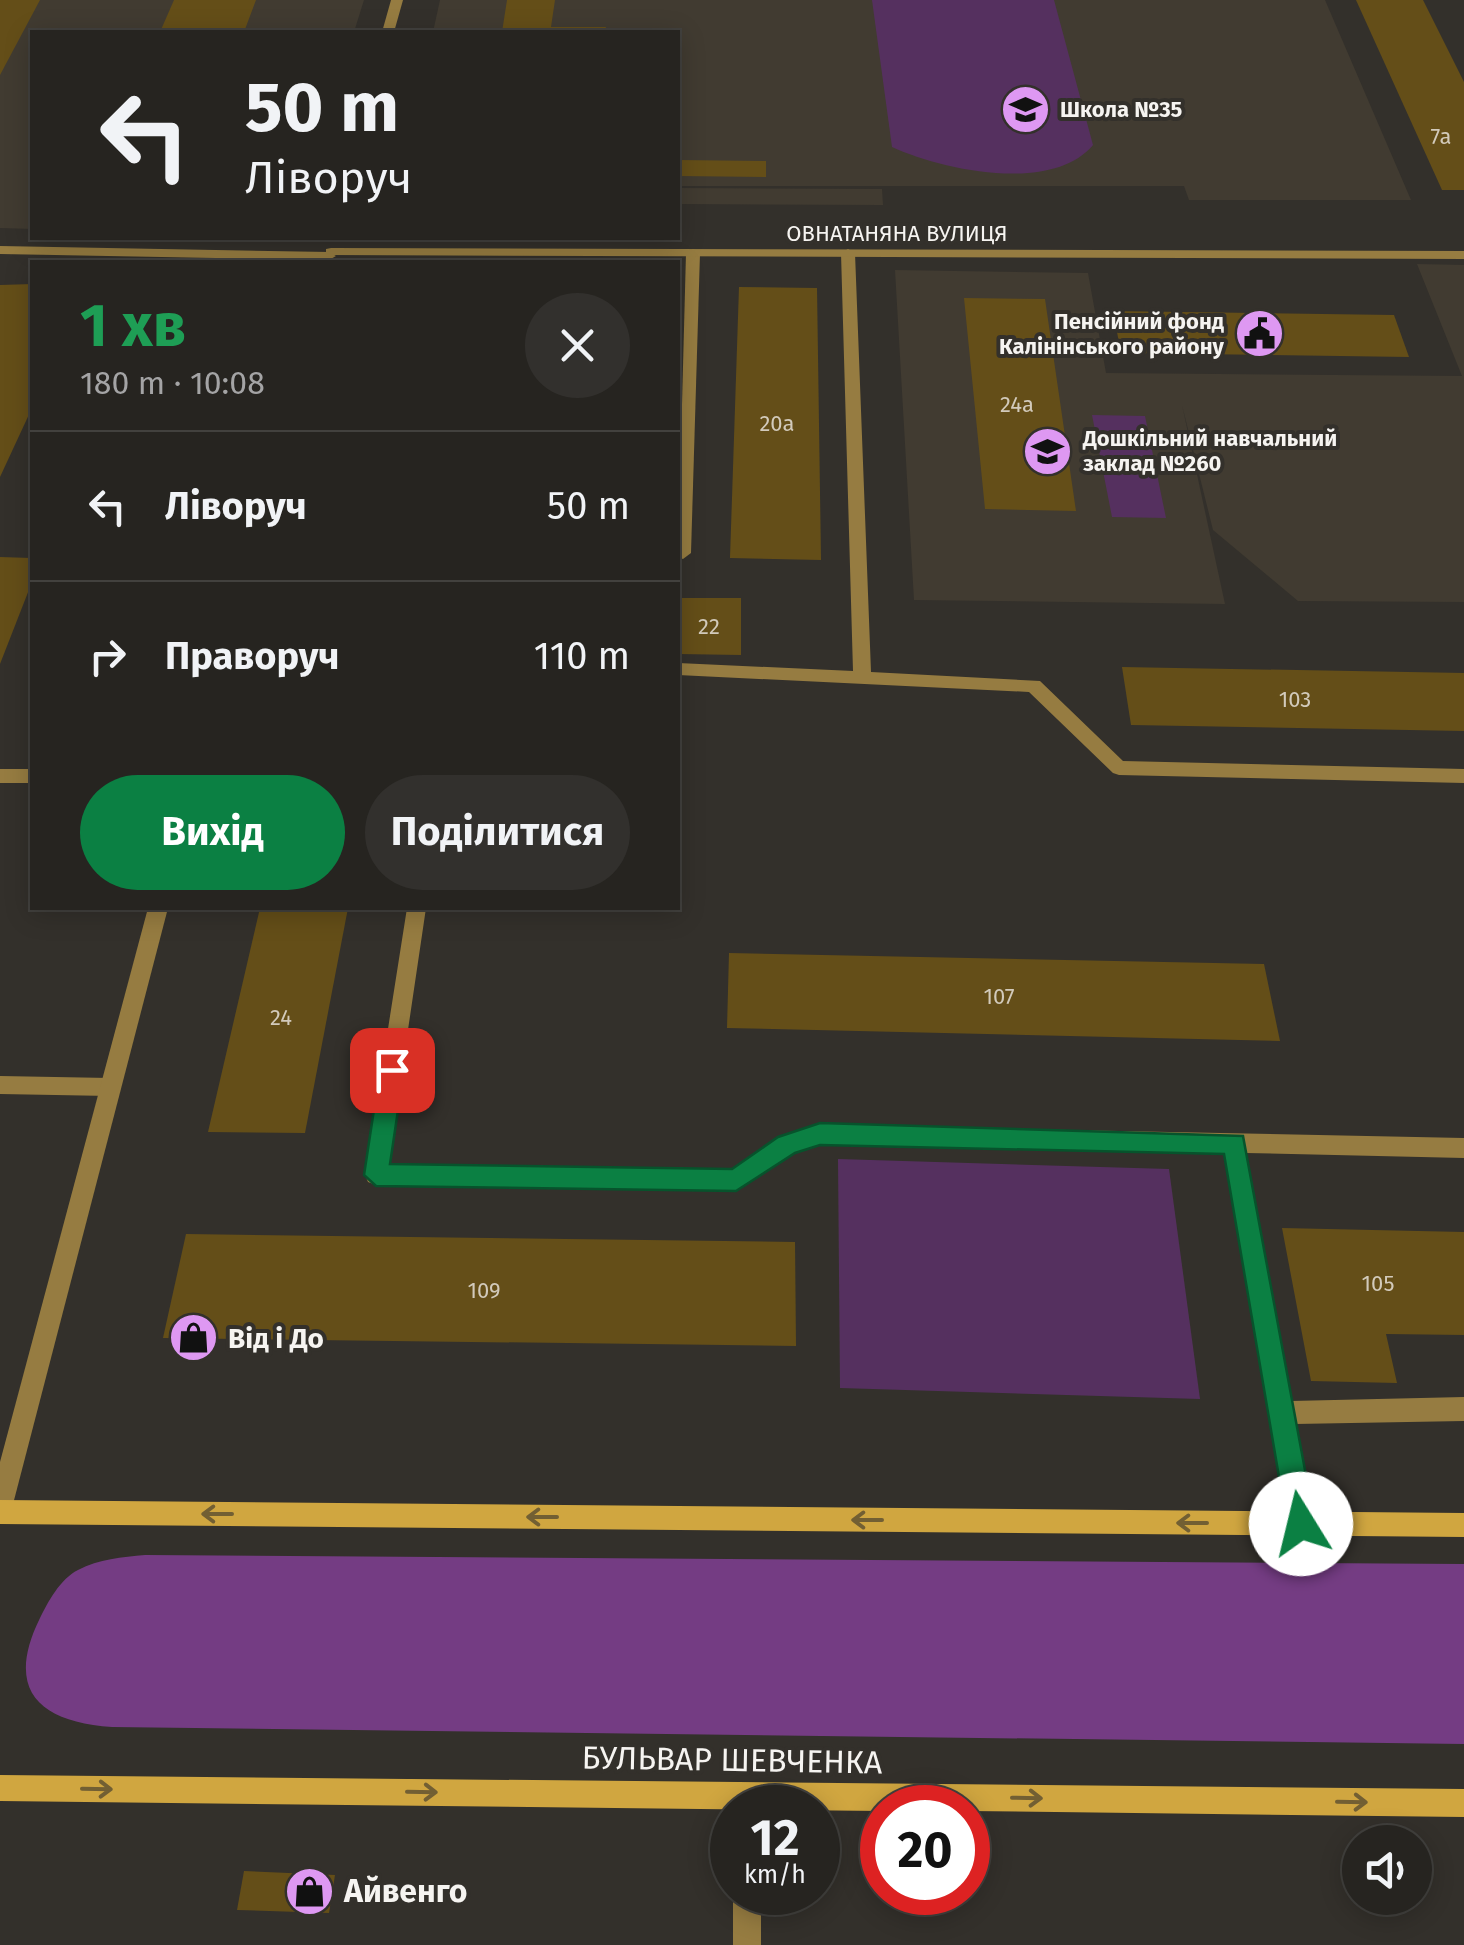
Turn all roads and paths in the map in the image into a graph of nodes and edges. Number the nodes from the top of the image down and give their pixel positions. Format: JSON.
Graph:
{"nodes":[{"id":1,"x":397,"y":0,"type":"edge"},
{"id":2,"x":389,"y":30,"type":"edge"},
{"id":3,"x":0,"y":250,"type":"edge"},
{"id":4,"x":330,"y":252,"type":"edge"},
{"id":5,"x":693,"y":253,"type":"junction"},
{"id":6,"x":848,"y":253,"type":"junction"},
{"id":7,"x":1464,"y":255,"type":"edge"},
{"id":8,"x":243,"y":258,"type":"edge"},
{"id":9,"x":520,"y":258,"type":"edge"},
{"id":10,"x":683,"y":553,"type":"dead end"},
{"id":11,"x":680,"y":670,"type":"edge"},
{"id":12,"x":862,"y":674,"type":"junction"},
{"id":13,"x":0,"y":776,"type":"edge"},
{"id":14,"x":30,"y":776,"type":"edge"},
{"id":15,"x":1464,"y":776,"type":"edge"},
{"id":16,"x":157,"y":910,"type":"edge"},
{"id":17,"x":416,"y":910,"type":"edge"},
{"id":18,"x":0,"y":1085,"type":"edge"},
{"id":19,"x":110,"y":1087,"type":"junction"},
{"id":20,"x":1234,"y":1143,"type":"junction"},
{"id":21,"x":1464,"y":1148,"type":"edge"},
{"id":22,"x":1464,"y":1410,"type":"edge"},
{"id":23,"x":1283,"y":1413,"type":"junction"},
{"id":24,"x":0,"y":1510,"type":"edge"},
{"id":25,"x":1301,"y":1524,"type":"junction"},
{"id":26,"x":1464,"y":1525,"type":"edge"},
{"id":27,"x":0,"y":1788,"type":"edge"},
{"id":28,"x":710,"y":1801,"type":"edge"},
{"id":29,"x":840,"y":1802,"type":"edge"},
{"id":30,"x":1464,"y":1803,"type":"edge"},
{"id":31,"x":747,"y":1915,"type":"edge"},
{"id":32,"x":747,"y":1945,"type":"edge"}],
"edges":[{"from":1,"to":2,"type":"street"},
{"from":3,"to":8,"type":"street","name":"ОВНАТАНЯНА ВУЛИЦЯ"},
{"from":4,"to":8,"type":"street","name":"ОВНАТАНЯНА ВУЛИЦЯ"},
{"from":4,"to":9,"type":"street","name":"ОВНАТАНЯНА ВУЛИЦЯ"},
{"from":5,"to":6,"type":"street","name":"ОВНАТАНЯНА ВУЛИЦЯ"},
{"from":5,"to":9,"type":"street","name":"ОВНАТАНЯНА ВУЛИЦЯ"},
{"from":5,"to":10,"type":"street"},
{"from":6,"to":7,"type":"street","name":"ОВНАТАНЯНА ВУЛИЦЯ"},
{"from":6,"to":12,"type":"street"},
{"from":11,"to":12,"type":"street"},
{"from":12,"to":15,"type":"street"},
{"from":13,"to":14,"type":"street"},
{"from":16,"to":19,"type":"street"},
{"from":17,"to":20,"type":"street"},
{"from":18,"to":19,"type":"street"},
{"from":19,"to":24,"type":"street"},
{"from":20,"to":21,"type":"street"},
{"from":20,"to":23,"type":"street"},
{"from":22,"to":23,"type":"street"},
{"from":23,"to":25,"type":"street"},
{"from":25,"to":24,"type":"main road","one_way":true},
{"from":25,"to":26,"type":"main road"},
{"from":27,"to":28,"type":"main road","name":"БУЛЬВАР ШЕВЧЕНКА","one_way":true},
{"from":29,"to":30,"type":"main road","name":"БУЛЬВАР ШЕВЧЕНКА","one_way":true},
{"from":31,"to":32,"type":"street"}]}
